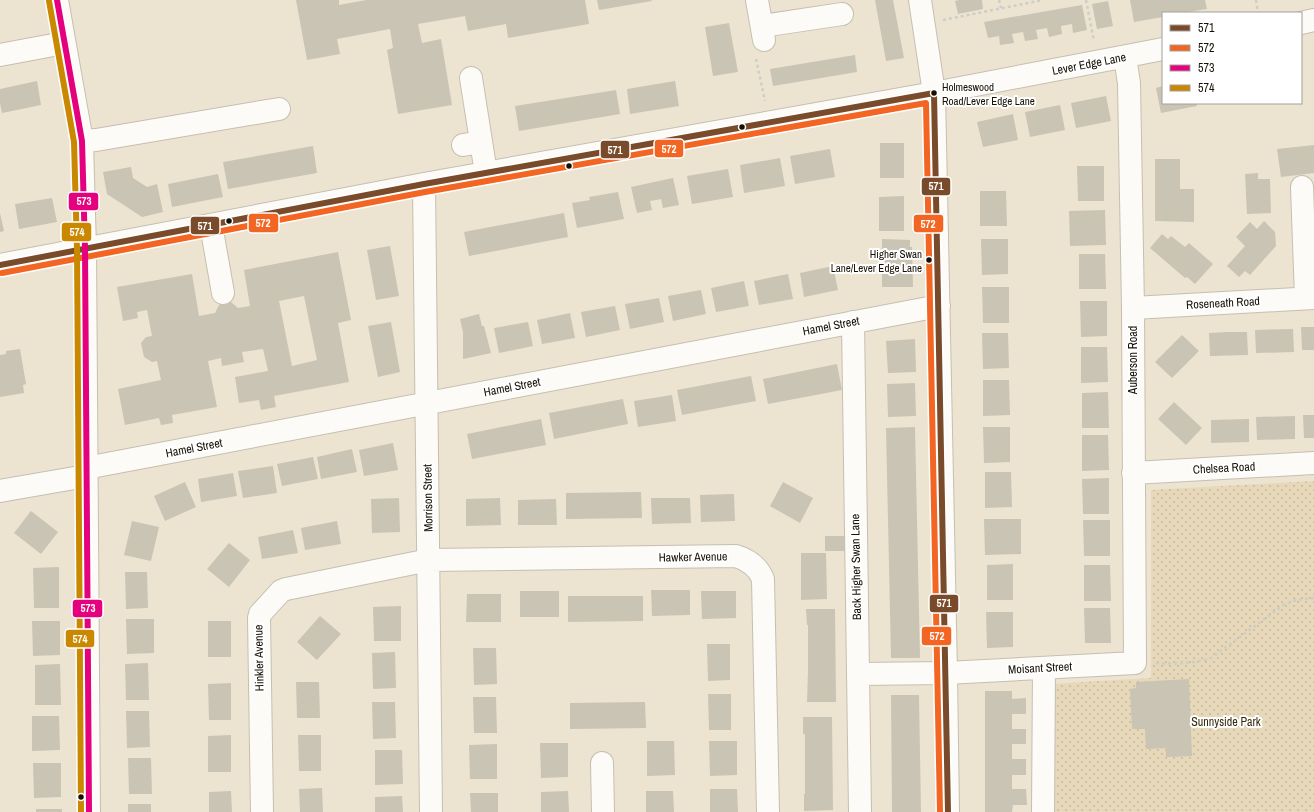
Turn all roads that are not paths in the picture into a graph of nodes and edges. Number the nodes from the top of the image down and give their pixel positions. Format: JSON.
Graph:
{"nodes":[{"id":1,"x":57,"y":0,"type":"edge"},
{"id":2,"x":757,"y":0,"type":"edge"},
{"id":3,"x":920,"y":0,"type":"edge"},
{"id":4,"x":842,"y":14,"type":"dead end"},
{"id":5,"x":1314,"y":20,"type":"edge"},
{"id":6,"x":1302,"y":23,"type":"edge"},
{"id":7,"x":64,"y":43,"type":"junction"},
{"id":8,"x":1162,"y":49,"type":"edge"},
{"id":9,"x":0,"y":55,"type":"edge"},
{"id":10,"x":1125,"y":57,"type":"junction"},
{"id":11,"x":471,"y":78,"type":"dead end"},
{"id":12,"x":934,"y":93,"type":"junction"},
{"id":13,"x":280,"y":108,"type":"dead end"},
{"id":14,"x":82,"y":141,"type":"junction"},
{"id":15,"x":486,"y":173,"type":"junction"},
{"id":16,"x":424,"y":184,"type":"junction"},
{"id":17,"x":1302,"y":187,"type":"dead end"},
{"id":18,"x":211,"y":225,"type":"junction"},
{"id":19,"x":85,"y":249,"type":"junction"},
{"id":20,"x":0,"y":264,"type":"edge"},
{"id":21,"x":223,"y":293,"type":"dead end"},
{"id":22,"x":1310,"y":298,"type":"edge"},
{"id":23,"x":939,"y":306,"type":"junction"},
{"id":24,"x":1133,"y":308,"type":"junction"},
{"id":25,"x":853,"y":322,"type":"junction"},
{"id":26,"x":427,"y":403,"type":"junction"},
{"id":27,"x":1314,"y":463,"type":"edge"},
{"id":28,"x":86,"y":472,"type":"junction"},
{"id":29,"x":1133,"y":473,"type":"junction"},
{"id":30,"x":0,"y":491,"type":"edge"},
{"id":31,"x":428,"y":560,"type":"junction"},
{"id":32,"x":1134,"y":663,"type":"joint"},
{"id":33,"x":1044,"y":668,"type":"junction"},
{"id":34,"x":946,"y":673,"type":"junction"},
{"id":35,"x":858,"y":674,"type":"junction"},
{"id":36,"x":602,"y":763,"type":"dead end"},
{"id":37,"x":89,"y":812,"type":"edge"},
{"id":38,"x":262,"y":812,"type":"edge"},
{"id":39,"x":431,"y":812,"type":"edge"},
{"id":40,"x":603,"y":812,"type":"edge"},
{"id":41,"x":768,"y":812,"type":"edge"},
{"id":42,"x":860,"y":812,"type":"edge"},
{"id":43,"x":948,"y":812,"type":"edge"},
{"id":44,"x":1043,"y":812,"type":"edge"}],
"edges":[{"from":1,"to":7,"type":"street"},
{"from":2,"to":4,"type":"street"},
{"from":3,"to":12,"type":"street"},
{"from":5,"to":6,"type":"street"},
{"from":7,"to":9,"type":"street"},
{"from":7,"to":14,"type":"street"},
{"from":8,"to":10,"type":"street","name":"Lever Edge Lane"},
{"from":10,"to":12,"type":"street","name":"Lever Edge Lane"},
{"from":10,"to":24,"type":"street","name":"Auberson Road"},
{"from":11,"to":15,"type":"street"},
{"from":12,"to":15,"type":"street","name":"Lever Edge Lane"},
{"from":12,"to":23,"type":"street"},
{"from":13,"to":14,"type":"street"},
{"from":14,"to":19,"type":"street"},
{"from":15,"to":16,"type":"street","name":"Lever Edge Lane"},
{"from":16,"to":18,"type":"street","name":"Lever Edge Lane"},
{"from":16,"to":26,"type":"street","name":"Morrison Street"},
{"from":17,"to":22,"type":"street"},
{"from":18,"to":19,"type":"street","name":"Lever Edge Lane"},
{"from":18,"to":21,"type":"street"},
{"from":19,"to":20,"type":"street","name":"Lever Edge Lane"},
{"from":19,"to":28,"type":"street"},
{"from":22,"to":24,"type":"street","name":"Roseneath Road"},
{"from":23,"to":25,"type":"street","name":"Hamel Street"},
{"from":23,"to":34,"type":"street"},
{"from":24,"to":29,"type":"street","name":"Auberson Road"},
{"from":25,"to":26,"type":"street","name":"Hamel Street"},
{"from":25,"to":35,"type":"street","name":"Back Higher Swan Lane"},
{"from":26,"to":28,"type":"street","name":"Hamel Street"},
{"from":26,"to":31,"type":"street","name":"Morrison Street"},
{"from":27,"to":29,"type":"street","name":"Chelsea Road"},
{"from":28,"to":30,"type":"street","name":"Hamel Street"},
{"from":28,"to":37,"type":"street"},
{"from":29,"to":32,"type":"street","name":"Auberson Road"},
{"from":31,"to":38,"type":"street","name":"Hinkler Avenue"},
{"from":31,"to":39,"type":"street","name":"Morrison Street"},
{"from":31,"to":41,"type":"street","name":"Hawker Avenue"},
{"from":32,"to":33,"type":"street","name":"Moisant Street"},
{"from":33,"to":34,"type":"street","name":"Moisant Street"},
{"from":33,"to":44,"type":"street"},
{"from":34,"to":35,"type":"street","name":"Moisant Street"},
{"from":34,"to":43,"type":"street"},
{"from":35,"to":42,"type":"street","name":"Back Higher Swan Lane"},
{"from":36,"to":40,"type":"street"}]}
